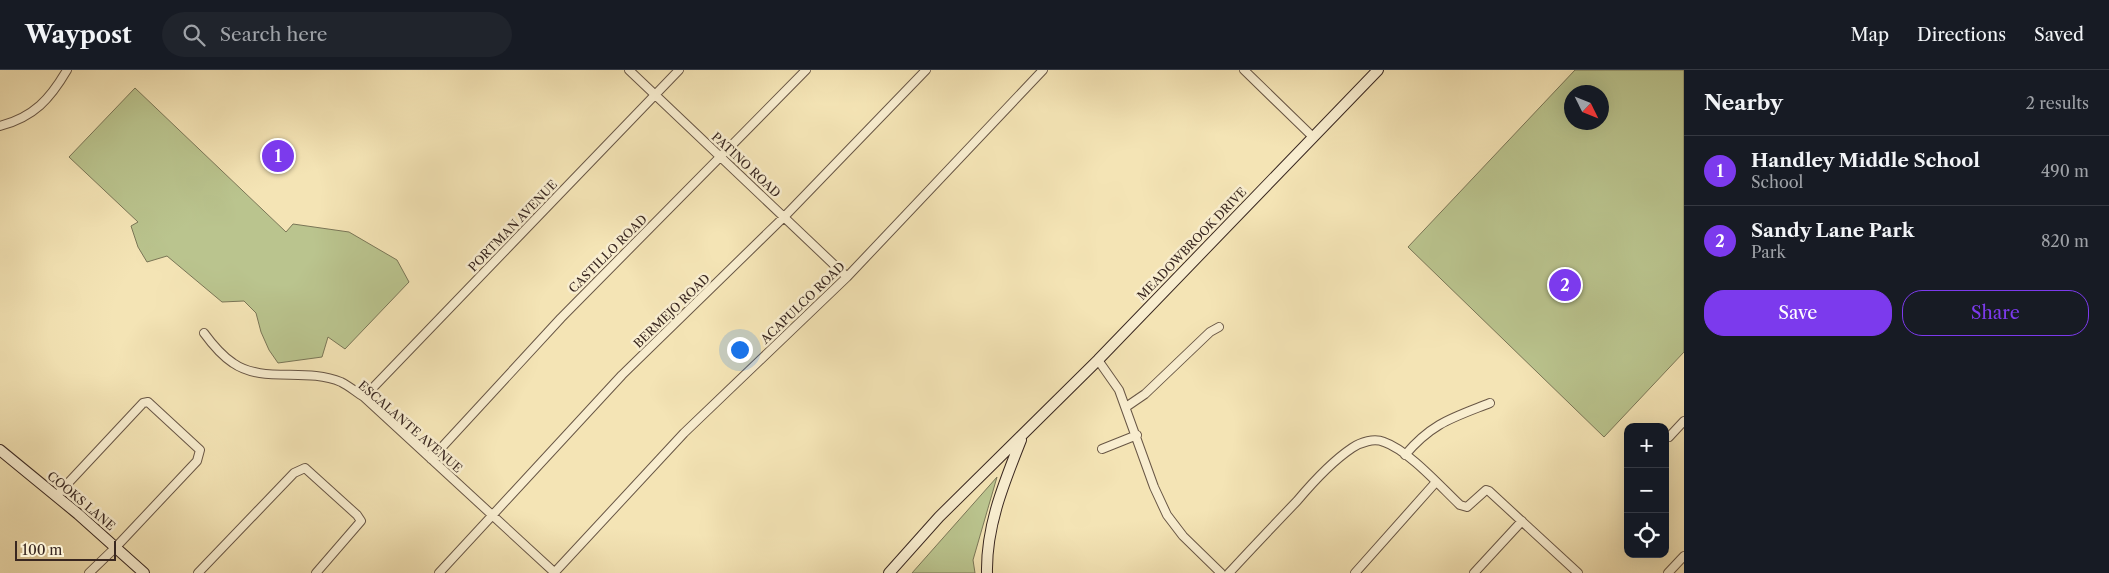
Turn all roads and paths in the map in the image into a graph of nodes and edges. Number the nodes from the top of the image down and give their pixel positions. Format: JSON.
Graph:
{"nodes":[{"id":1,"x":67,"y":70,"type":"edge"},
{"id":2,"x":629,"y":70,"type":"edge"},
{"id":3,"x":679,"y":70,"type":"edge"},
{"id":4,"x":806,"y":70,"type":"edge"},
{"id":5,"x":926,"y":70,"type":"edge"},
{"id":6,"x":1043,"y":70,"type":"edge"},
{"id":7,"x":1244,"y":70,"type":"edge"},
{"id":8,"x":1378,"y":70,"type":"edge"},
{"id":9,"x":655,"y":95,"type":"junction"},
{"id":10,"x":0,"y":126,"type":"edge"},
{"id":11,"x":1312,"y":137,"type":"junction"},
{"id":12,"x":721,"y":158,"type":"junction"},
{"id":13,"x":784,"y":217,"type":"junction"},
{"id":14,"x":847,"y":277,"type":"junction"},
{"id":15,"x":1219,"y":326,"type":"dead end"},
{"id":16,"x":204,"y":332,"type":"dead end"},
{"id":17,"x":1098,"y":360,"type":"junction"},
{"id":18,"x":364,"y":397,"type":"junction"},
{"id":19,"x":1490,"y":403,"type":"dead end"},
{"id":20,"x":1126,"y":407,"type":"junction"},
{"id":21,"x":1684,"y":421,"type":"edge"},
{"id":22,"x":1023,"y":434,"type":"junction"},
{"id":23,"x":1137,"y":435,"type":"junction"},
{"id":24,"x":1669,"y":437,"type":"dead end"},
{"id":25,"x":1102,"y":449,"type":"dead end"},
{"id":26,"x":0,"y":450,"type":"edge"},
{"id":27,"x":1405,"y":454,"type":"junction"},
{"id":28,"x":431,"y":459,"type":"junction"},
{"id":29,"x":1436,"y":482,"type":"junction"},
{"id":30,"x":56,"y":496,"type":"junction"},
{"id":31,"x":493,"y":515,"type":"junction"},
{"id":32,"x":1522,"y":521,"type":"junction"},
{"id":33,"x":116,"y":548,"type":"junction"},
{"id":34,"x":1684,"y":556,"type":"edge"},
{"id":35,"x":89,"y":573,"type":"edge"},
{"id":36,"x":144,"y":573,"type":"edge"},
{"id":37,"x":198,"y":573,"type":"edge"},
{"id":38,"x":316,"y":573,"type":"edge"},
{"id":39,"x":439,"y":573,"type":"edge"},
{"id":40,"x":555,"y":573,"type":"edge"},
{"id":41,"x":890,"y":573,"type":"edge"},
{"id":42,"x":987,"y":573,"type":"edge"},
{"id":43,"x":1221,"y":573,"type":"edge"},
{"id":44,"x":1229,"y":573,"type":"edge"},
{"id":45,"x":1355,"y":573,"type":"edge"},
{"id":46,"x":1474,"y":573,"type":"edge"},
{"id":47,"x":1578,"y":573,"type":"edge"},
{"id":48,"x":1668,"y":573,"type":"edge"}],
"edges":[{"from":1,"to":10,"type":"street"},
{"from":2,"to":9,"type":"street","name":"PATINO ROAD"},
{"from":3,"to":9,"type":"street","name":"PORTMAN AVENUE"},
{"from":4,"to":12,"type":"street","name":"CASTILLO ROAD"},
{"from":5,"to":13,"type":"street","name":"BERMEJO ROAD"},
{"from":6,"to":14,"type":"street","name":"ACAPULCO ROAD"},
{"from":7,"to":11,"type":"street"},
{"from":8,"to":11,"type":"main road","name":"MEADOWBROOK DRIVE"},
{"from":9,"to":12,"type":"street","name":"PATINO ROAD"},
{"from":9,"to":18,"type":"street","name":"PORTMAN AVENUE"},
{"from":11,"to":17,"type":"main road","name":"MEADOWBROOK DRIVE"},
{"from":12,"to":13,"type":"street","name":"PATINO ROAD"},
{"from":12,"to":28,"type":"street","name":"CASTILLO ROAD"},
{"from":13,"to":14,"type":"street","name":"PATINO ROAD"},
{"from":13,"to":31,"type":"street","name":"BERMEJO ROAD"},
{"from":14,"to":40,"type":"street","name":"ACAPULCO ROAD"},
{"from":15,"to":20,"type":"street"},
{"from":16,"to":18,"type":"street","name":"ESCALANTE AVENUE"},
{"from":17,"to":20,"type":"street"},
{"from":17,"to":22,"type":"main road","name":"MEADOWBROOK DRIVE"},
{"from":18,"to":28,"type":"street","name":"ESCALANTE AVENUE"},
{"from":19,"to":27,"type":"street"},
{"from":20,"to":23,"type":"street"},
{"from":21,"to":24,"type":"street"},
{"from":22,"to":41,"type":"main road","name":"MEADOWBROOK DRIVE"},
{"from":22,"to":42,"type":"main road"},
{"from":23,"to":25,"type":"street"},
{"from":23,"to":43,"type":"street"},
{"from":26,"to":30,"type":"main road","name":"COOKS LANE"},
{"from":27,"to":29,"type":"street"},
{"from":27,"to":44,"type":"street"},
{"from":28,"to":31,"type":"street","name":"ESCALANTE AVENUE"},
{"from":29,"to":32,"type":"street"},
{"from":29,"to":45,"type":"street"},
{"from":30,"to":33,"type":"main road","name":"COOKS LANE"},
{"from":30,"to":33,"type":"street"},
{"from":31,"to":39,"type":"street","name":"BERMEJO ROAD"},
{"from":31,"to":40,"type":"street","name":"ESCALANTE AVENUE"},
{"from":32,"to":46,"type":"street"},
{"from":32,"to":47,"type":"street"},
{"from":33,"to":35,"type":"street"},
{"from":33,"to":36,"type":"main road","name":"COOKS LANE"},
{"from":34,"to":48,"type":"street"},
{"from":37,"to":38,"type":"street"}]}
